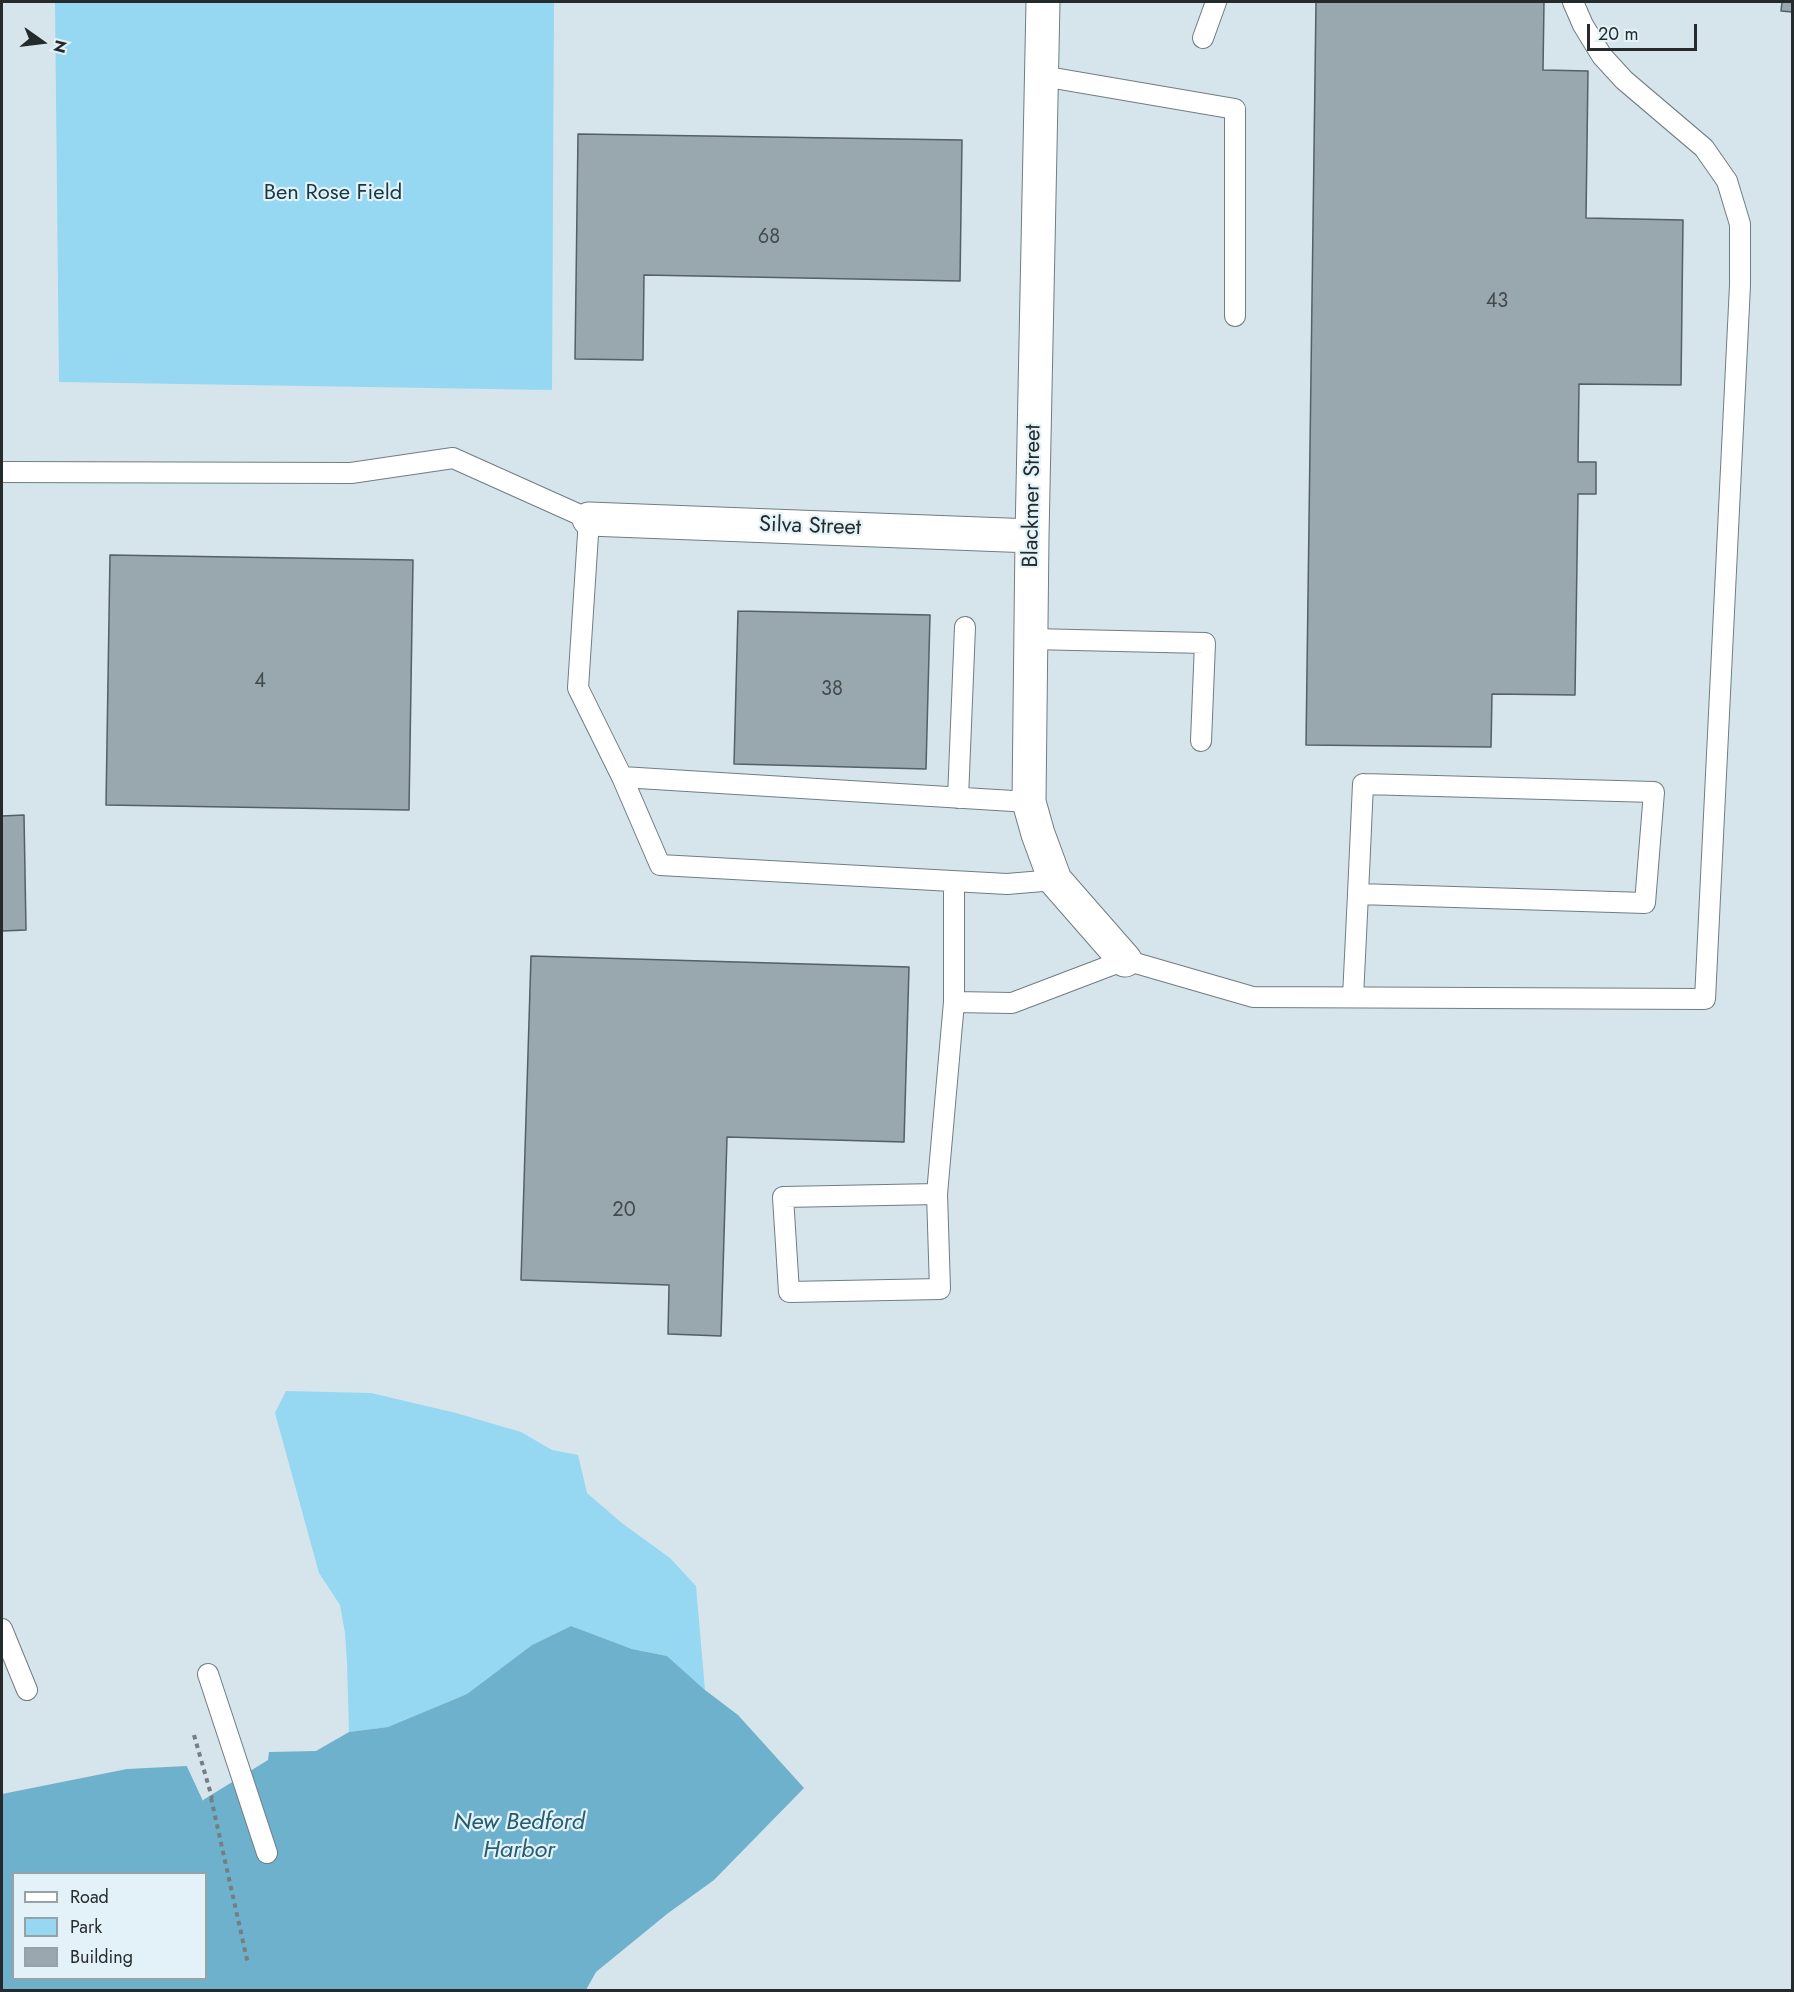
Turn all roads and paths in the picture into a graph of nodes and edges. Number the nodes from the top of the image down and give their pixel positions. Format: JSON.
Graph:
{"nodes":[{"id":1,"x":1043,"y":2,"type":"edge"},
{"id":2,"x":1216,"y":2,"type":"edge"},
{"id":3,"x":1573,"y":2,"type":"edge"},
{"id":4,"x":1203,"y":38,"type":"dead end"},
{"id":5,"x":1042,"y":76,"type":"junction"},
{"id":6,"x":1235,"y":316,"type":"dead end"},
{"id":7,"x":2,"y":472,"type":"edge"},
{"id":8,"x":588,"y":519,"type":"junction"},
{"id":9,"x":1032,"y":536,"type":"junction"},
{"id":10,"x":966,"y":627,"type":"dead end"},
{"id":11,"x":1031,"y":639,"type":"junction"},
{"id":12,"x":1201,"y":741,"type":"dead end"},
{"id":13,"x":622,"y":777,"type":"junction"},
{"id":14,"x":958,"y":798,"type":"junction"},
{"id":15,"x":1029,"y":802,"type":"junction"},
{"id":16,"x":1055,"y":880,"type":"junction"},
{"id":17,"x":954,"y":882,"type":"junction"},
{"id":18,"x":1358,"y":894,"type":"junction"},
{"id":19,"x":1125,"y":960,"type":"junction"},
{"id":20,"x":1353,"y":997,"type":"junction"},
{"id":21,"x":954,"y":1002,"type":"junction"},
{"id":22,"x":937,"y":1194,"type":"junction"},
{"id":23,"x":2,"y":1629,"type":"edge"},
{"id":24,"x":208,"y":1674,"type":"dead end"},
{"id":25,"x":27,"y":1690,"type":"dead end"},
{"id":26,"x":194,"y":1735,"type":"dead end"},
{"id":27,"x":212,"y":1798,"type":"dead end"},
{"id":28,"x":216,"y":1820,"type":"junction"},
{"id":29,"x":267,"y":1853,"type":"dead end"},
{"id":30,"x":248,"y":1964,"type":"dead end"}],
"edges":[{"from":1,"to":5,"type":"street","name":"Blackmer Street"},
{"from":2,"to":4,"type":"lane"},
{"from":3,"to":20,"type":"lane"},
{"from":5,"to":6,"type":"lane"},
{"from":5,"to":9,"type":"street","name":"Blackmer Street"},
{"from":7,"to":8,"type":"lane"},
{"from":8,"to":9,"type":"street","name":"Silva Street"},
{"from":8,"to":13,"type":"lane"},
{"from":9,"to":11,"type":"street","name":"Blackmer Street"},
{"from":10,"to":14,"type":"lane"},
{"from":11,"to":12,"type":"lane"},
{"from":11,"to":15,"type":"street","name":"Blackmer Street"},
{"from":13,"to":14,"type":"lane"},
{"from":13,"to":17,"type":"lane"},
{"from":14,"to":15,"type":"lane"},
{"from":15,"to":16,"type":"street","name":"Blackmer Street"},
{"from":16,"to":17,"type":"lane"},
{"from":16,"to":19,"type":"street","name":"Blackmer Street"},
{"from":17,"to":21,"type":"lane"},
{"from":18,"to":18,"type":"lane"},
{"from":18,"to":20,"type":"lane"},
{"from":19,"to":20,"type":"lane"},
{"from":19,"to":21,"type":"lane"},
{"from":21,"to":22,"type":"lane"},
{"from":22,"to":22,"type":"lane"},
{"from":23,"to":25,"type":"lane"},
{"from":24,"to":29,"type":"lane"},
{"from":26,"to":28,"type":"path"},
{"from":27,"to":28,"type":"path"},
{"from":28,"to":30,"type":"path"}]}
